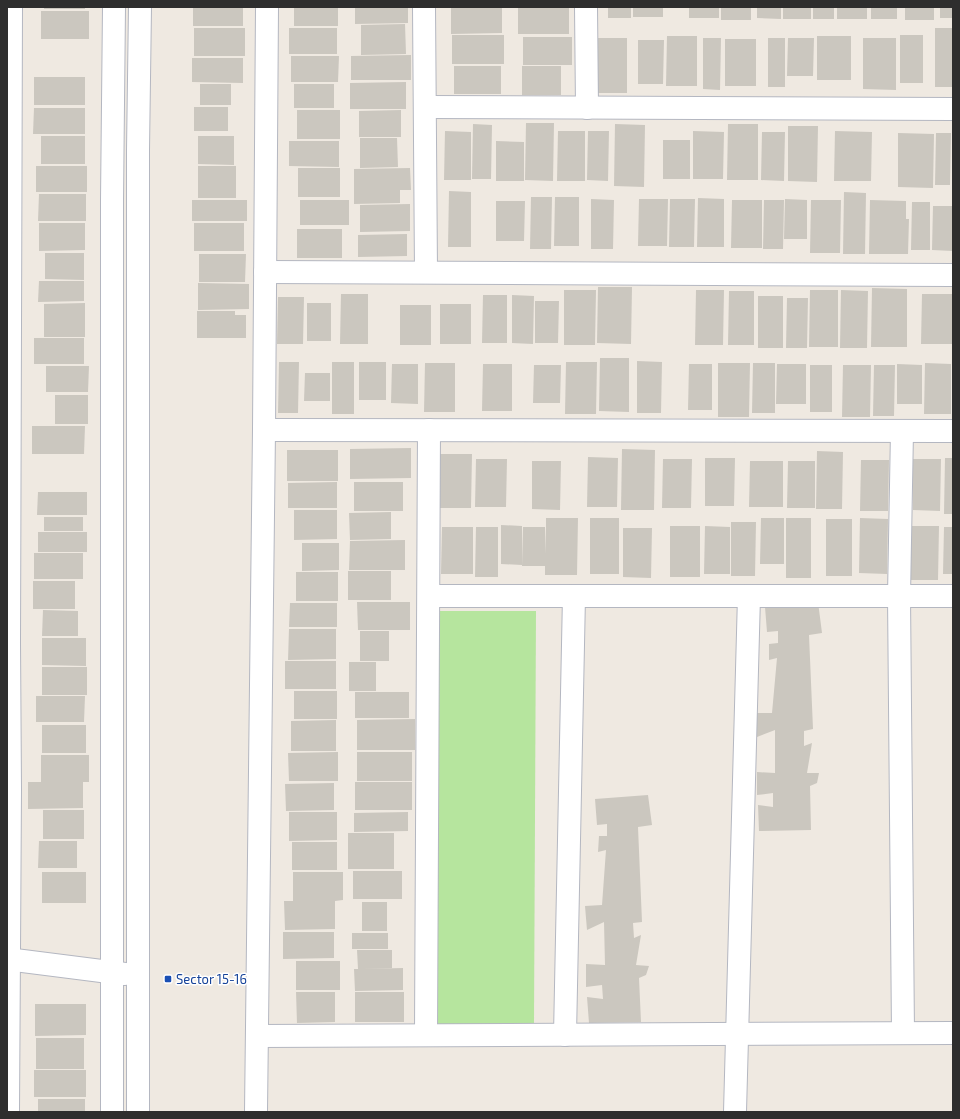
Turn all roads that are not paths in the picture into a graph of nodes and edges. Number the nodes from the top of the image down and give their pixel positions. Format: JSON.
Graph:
{"nodes":[{"id":1,"x":11,"y":7,"type":"edge"},
{"id":2,"x":114,"y":7,"type":"edge"},
{"id":3,"x":140,"y":7,"type":"edge"},
{"id":4,"x":267,"y":7,"type":"edge"},
{"id":5,"x":424,"y":7,"type":"edge"},
{"id":6,"x":586,"y":7,"type":"edge"},
{"id":7,"x":9,"y":41,"type":"edge"},
{"id":8,"x":425,"y":107,"type":"junction"},
{"id":9,"x":587,"y":108,"type":"junction"},
{"id":10,"x":953,"y":109,"type":"edge"},
{"id":11,"x":9,"y":185,"type":"edge"},
{"id":12,"x":265,"y":272,"type":"junction"},
{"id":13,"x":426,"y":272,"type":"junction"},
{"id":14,"x":953,"y":275,"type":"edge"},
{"id":15,"x":9,"y":312,"type":"edge"},
{"id":16,"x":264,"y":430,"type":"junction"},
{"id":17,"x":429,"y":430,"type":"junction"},
{"id":18,"x":902,"y":431,"type":"junction"},
{"id":19,"x":953,"y":431,"type":"edge"},
{"id":20,"x":429,"y":596,"type":"junction"},
{"id":21,"x":574,"y":596,"type":"junction"},
{"id":22,"x":749,"y":596,"type":"junction"},
{"id":23,"x":900,"y":596,"type":"junction"},
{"id":24,"x":953,"y":596,"type":"edge"},
{"id":25,"x":8,"y":642,"type":"edge"},
{"id":26,"x":9,"y":789,"type":"edge"},
{"id":27,"x":8,"y":959,"type":"edge"},
{"id":28,"x":112,"y":972,"type":"junction"},
{"id":29,"x":138,"y":976,"type":"junction"},
{"id":30,"x":902,"y":1033,"type":"junction"},
{"id":31,"x":953,"y":1033,"type":"edge"},
{"id":32,"x":426,"y":1034,"type":"junction"},
{"id":33,"x":737,"y":1034,"type":"junction"},
{"id":34,"x":565,"y":1035,"type":"junction"},
{"id":35,"x":257,"y":1036,"type":"junction"},
{"id":36,"x":8,"y":1112,"type":"edge"},
{"id":37,"x":112,"y":1112,"type":"edge"},
{"id":38,"x":138,"y":1112,"type":"edge"},
{"id":39,"x":256,"y":1112,"type":"edge"},
{"id":40,"x":735,"y":1112,"type":"edge"}],
"edges":[{"from":1,"to":7,"type":"street"},
{"from":2,"to":28,"type":"street"},
{"from":3,"to":29,"type":"street"},
{"from":4,"to":12,"type":"street"},
{"from":5,"to":8,"type":"street"},
{"from":6,"to":9,"type":"street"},
{"from":7,"to":11,"type":"street"},
{"from":8,"to":9,"type":"street"},
{"from":8,"to":13,"type":"street"},
{"from":9,"to":10,"type":"street"},
{"from":11,"to":15,"type":"street"},
{"from":12,"to":13,"type":"street"},
{"from":12,"to":16,"type":"street"},
{"from":13,"to":14,"type":"street"},
{"from":15,"to":25,"type":"street"},
{"from":16,"to":17,"type":"street"},
{"from":16,"to":35,"type":"street"},
{"from":17,"to":18,"type":"street"},
{"from":17,"to":20,"type":"street"},
{"from":18,"to":19,"type":"street"},
{"from":18,"to":23,"type":"street"},
{"from":20,"to":21,"type":"street"},
{"from":20,"to":32,"type":"street"},
{"from":21,"to":22,"type":"street"},
{"from":21,"to":34,"type":"street"},
{"from":22,"to":23,"type":"street"},
{"from":22,"to":33,"type":"street"},
{"from":23,"to":24,"type":"street"},
{"from":23,"to":30,"type":"street"},
{"from":25,"to":26,"type":"street"},
{"from":26,"to":27,"type":"street"},
{"from":27,"to":28,"type":"street"},
{"from":27,"to":36,"type":"street"},
{"from":28,"to":29,"type":"street"},
{"from":28,"to":37,"type":"street"},
{"from":29,"to":38,"type":"street"},
{"from":30,"to":31,"type":"street"},
{"from":30,"to":33,"type":"street"},
{"from":32,"to":34,"type":"street"},
{"from":32,"to":35,"type":"street"},
{"from":33,"to":34,"type":"street"},
{"from":33,"to":40,"type":"street"},
{"from":35,"to":39,"type":"street"}]}
